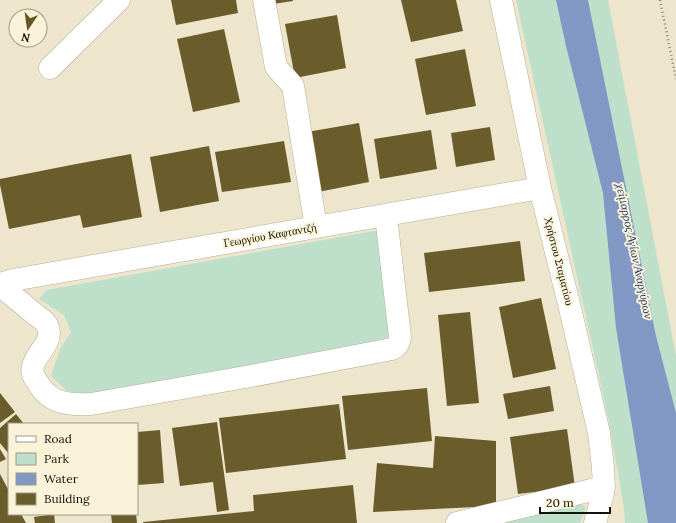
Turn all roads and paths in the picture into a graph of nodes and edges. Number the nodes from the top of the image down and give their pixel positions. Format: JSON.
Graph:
{"nodes":[{"id":1,"x":119,"y":0,"type":"edge"},
{"id":2,"x":264,"y":0,"type":"edge"},
{"id":3,"x":501,"y":0,"type":"edge"},
{"id":4,"x":660,"y":0,"type":"edge"},
{"id":5,"x":50,"y":68,"type":"dead end"},
{"id":6,"x":676,"y":79,"type":"edge"},
{"id":7,"x":540,"y":188,"type":"junction"},
{"id":8,"x":386,"y":216,"type":"junction"},
{"id":9,"x":316,"y":227,"type":"junction"},
{"id":10,"x":0,"y":285,"type":"edge"},
{"id":11,"x":604,"y":487,"type":"junction"},
{"id":12,"x":457,"y":523,"type":"edge"},
{"id":13,"x":595,"y":523,"type":"edge"}],
"edges":[{"from":1,"to":5,"type":"street"},
{"from":2,"to":9,"type":"street"},
{"from":3,"to":7,"type":"street","name":"Χρήστου Σταματίου"},
{"from":4,"to":6,"type":"path"},
{"from":7,"to":8,"type":"street","name":"Γεωργίου Καφταντζή"},
{"from":7,"to":11,"type":"street","name":"Χρήστου Σταματίου"},
{"from":8,"to":9,"type":"street","name":"Γεωργίου Καφταντζή"},
{"from":8,"to":10,"type":"street"},
{"from":9,"to":10,"type":"street","name":"Γεωργίου Καφταντζή"},
{"from":11,"to":12,"type":"street"},
{"from":11,"to":13,"type":"street","name":"Χρήστου Σταματίου"}]}
